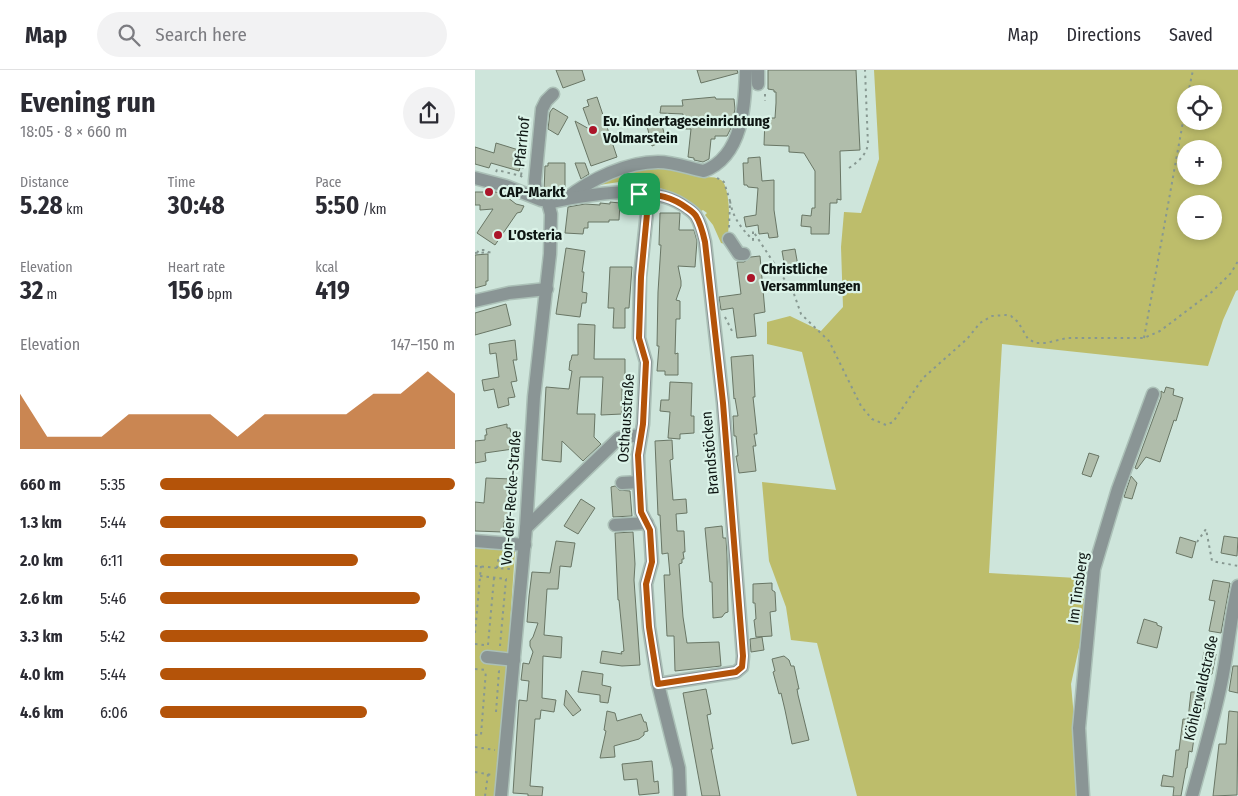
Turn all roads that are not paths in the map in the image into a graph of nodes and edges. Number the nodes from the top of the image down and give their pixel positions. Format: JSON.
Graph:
{"nodes":[{"id":1,"x":746,"y":70,"type":"edge"},
{"id":2,"x":758,"y":70,"type":"edge"},
{"id":3,"x":758,"y":84,"type":"dead end"},
{"id":4,"x":553,"y":94,"type":"dead end"},
{"id":5,"x":475,"y":178,"type":"edge"},
{"id":6,"x":639,"y":194,"type":"junction"},
{"id":7,"x":536,"y":197,"type":"junction"},
{"id":8,"x":567,"y":198,"type":"junction"},
{"id":9,"x":548,"y":203,"type":"junction"},
{"id":10,"x":729,"y":239,"type":"road end"},
{"id":11,"x":744,"y":254,"type":"dead end"},
{"id":12,"x":547,"y":288,"type":"junction"},
{"id":13,"x":475,"y":302,"type":"edge"},
{"id":14,"x":1153,"y":394,"type":"dead end"},
{"id":15,"x":641,"y":435,"type":"junction"},
{"id":16,"x":639,"y":482,"type":"junction"},
{"id":17,"x":622,"y":483,"type":"dead end"},
{"id":18,"x":647,"y":524,"type":"junction"},
{"id":19,"x":615,"y":525,"type":"dead end"},
{"id":20,"x":526,"y":528,"type":"junction"},
{"id":21,"x":475,"y":542,"type":"edge"},
{"id":22,"x":525,"y":545,"type":"junction"},
{"id":23,"x":1238,"y":586,"type":"edge"},
{"id":24,"x":1235,"y":609,"type":"edge"},
{"id":25,"x":487,"y":657,"type":"road end"},
{"id":26,"x":514,"y":660,"type":"junction"},
{"id":27,"x":658,"y":684,"type":"junction"},
{"id":28,"x":501,"y":796,"type":"edge"},
{"id":29,"x":680,"y":796,"type":"edge"},
{"id":30,"x":1083,"y":796,"type":"edge"},
{"id":31,"x":1192,"y":796,"type":"edge"}],
"edges":[{"from":1,"to":8,"type":"street"},
{"from":2,"to":3,"type":"street"},
{"from":4,"to":7,"type":"street","name":"Pfarrhof"},
{"from":5,"to":7,"type":"street"},
{"from":6,"to":8,"type":"street"},
{"from":6,"to":15,"type":"street","name":"Osthausstraße"},
{"from":6,"to":27,"type":"street","name":"Brandstöcken"},
{"from":7,"to":9,"type":"street"},
{"from":8,"to":9,"type":"street"},
{"from":9,"to":12,"type":"street","name":"Von-der-Recke-Straße"},
{"from":10,"to":11,"type":"street"},
{"from":12,"to":13,"type":"street"},
{"from":12,"to":20,"type":"street","name":"Von-der-Recke-Straße"},
{"from":14,"to":30,"type":"street","name":"Im Tinsberg"},
{"from":15,"to":16,"type":"street","name":"Osthausstraße"},
{"from":15,"to":20,"type":"street"},
{"from":16,"to":17,"type":"street"},
{"from":16,"to":18,"type":"street","name":"Osthausstraße"},
{"from":18,"to":19,"type":"street"},
{"from":18,"to":27,"type":"street","name":"Osthausstraße"},
{"from":20,"to":22,"type":"street","name":"Von-der-Recke-Straße"},
{"from":21,"to":22,"type":"street"},
{"from":22,"to":26,"type":"street","name":"Von-der-Recke-Straße"},
{"from":23,"to":24,"type":"street","name":"Köhlerwaldstraße"},
{"from":24,"to":31,"type":"street","name":"Köhlerwaldstraße"},
{"from":25,"to":26,"type":"street"},
{"from":26,"to":28,"type":"street","name":"Von-der-Recke-Straße"},
{"from":27,"to":29,"type":"street","name":"Osthausstraße"}]}
